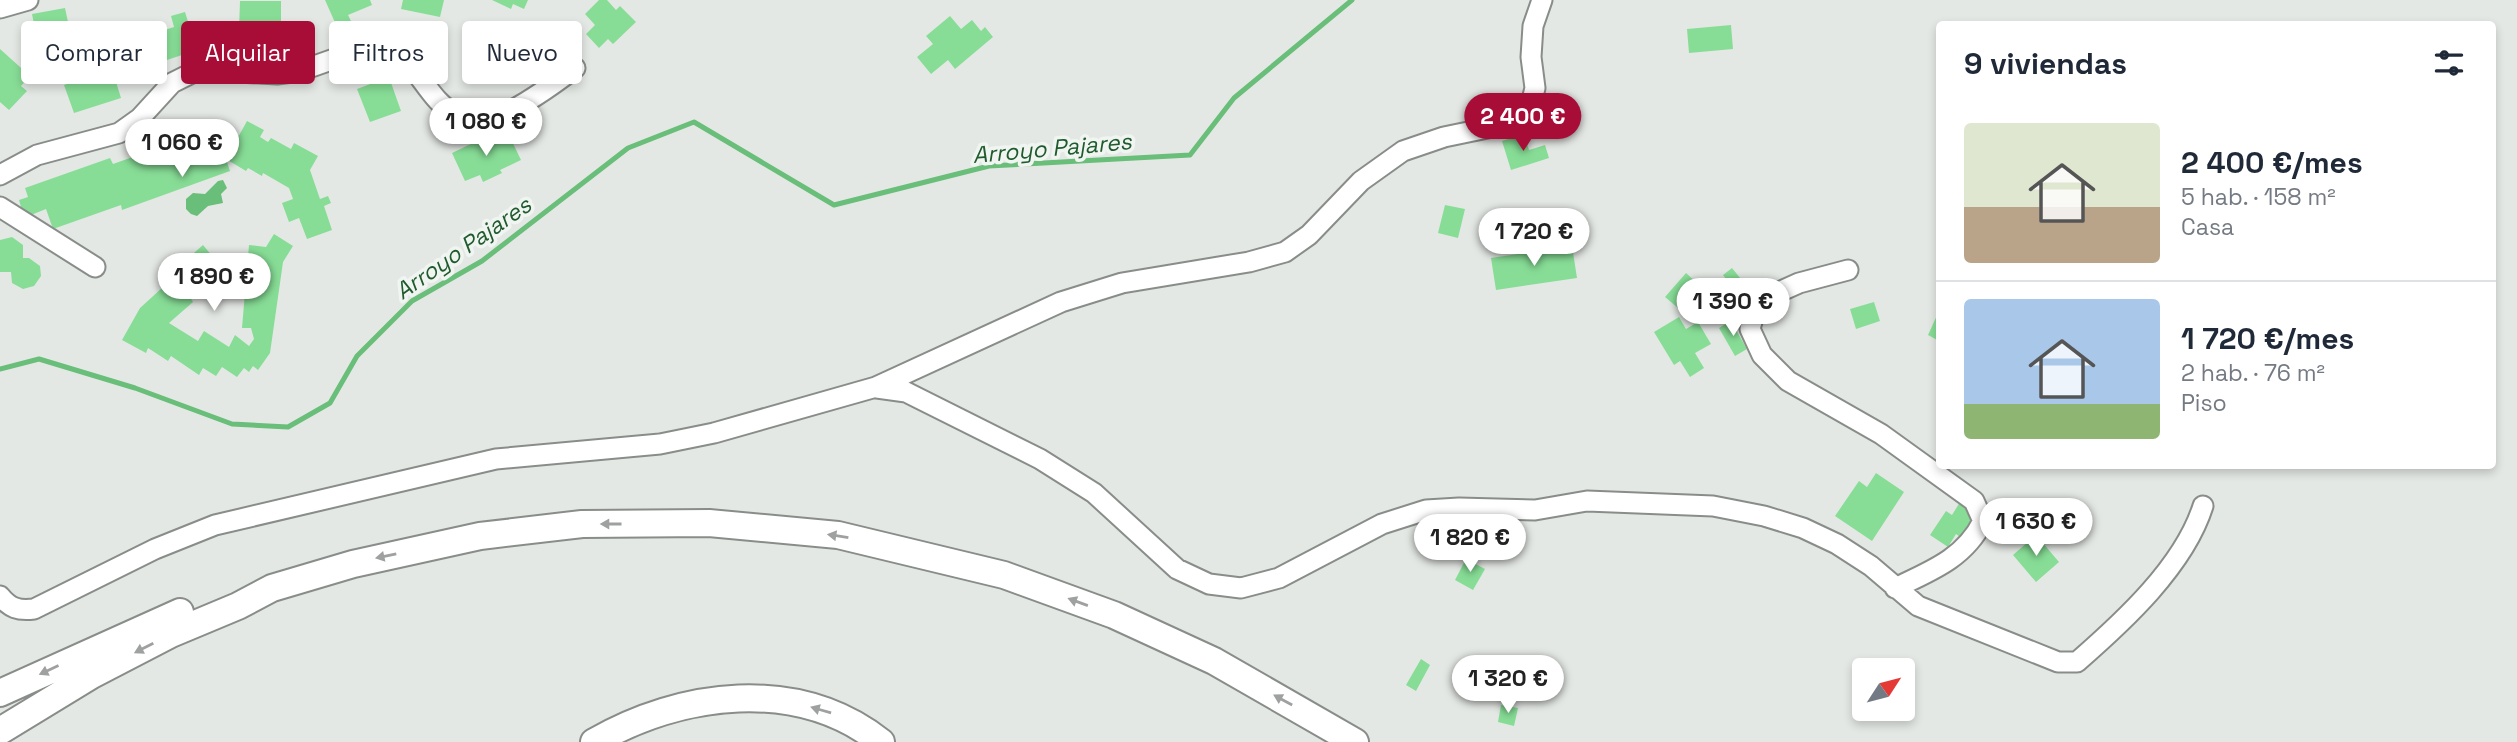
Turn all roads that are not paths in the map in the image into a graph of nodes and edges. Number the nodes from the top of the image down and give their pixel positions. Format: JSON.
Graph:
{"nodes":[{"id":1,"x":28,"y":0,"type":"edge"},
{"id":2,"x":1542,"y":0,"type":"edge"},
{"id":3,"x":0,"y":8,"type":"edge"},
{"id":4,"x":551,"y":84,"type":"edge"},
{"id":5,"x":0,"y":174,"type":"edge"},
{"id":6,"x":0,"y":207,"type":"edge"},
{"id":7,"x":95,"y":267,"type":"dead end"},
{"id":8,"x":1848,"y":270,"type":"dead end"},
{"id":9,"x":876,"y":387,"type":"junction"},
{"id":10,"x":2203,"y":506,"type":"dead end"},
{"id":11,"x":272,"y":588,"type":"junction"},
{"id":12,"x":1895,"y":588,"type":"junction"},
{"id":13,"x":0,"y":596,"type":"edge"},
{"id":14,"x":0,"y":693,"type":"edge"},
{"id":15,"x":0,"y":731,"type":"edge"},
{"id":16,"x":594,"y":742,"type":"edge"},
{"id":17,"x":881,"y":742,"type":"edge"},
{"id":18,"x":1356,"y":742,"type":"edge"}],
"edges":[{"from":1,"to":3,"type":"street"},
{"from":2,"to":9,"type":"street"},
{"from":4,"to":5,"type":"street"},
{"from":6,"to":7,"type":"street"},
{"from":8,"to":12,"type":"street"},
{"from":9,"to":12,"type":"street"},
{"from":9,"to":13,"type":"street"},
{"from":10,"to":12,"type":"street"},
{"from":11,"to":14,"type":"highway","one_way":true},
{"from":11,"to":15,"type":"highway","one_way":true},
{"from":18,"to":11,"type":"highway","one_way":true},
{"from":17,"to":16,"type":"highway","one_way":true}]}
